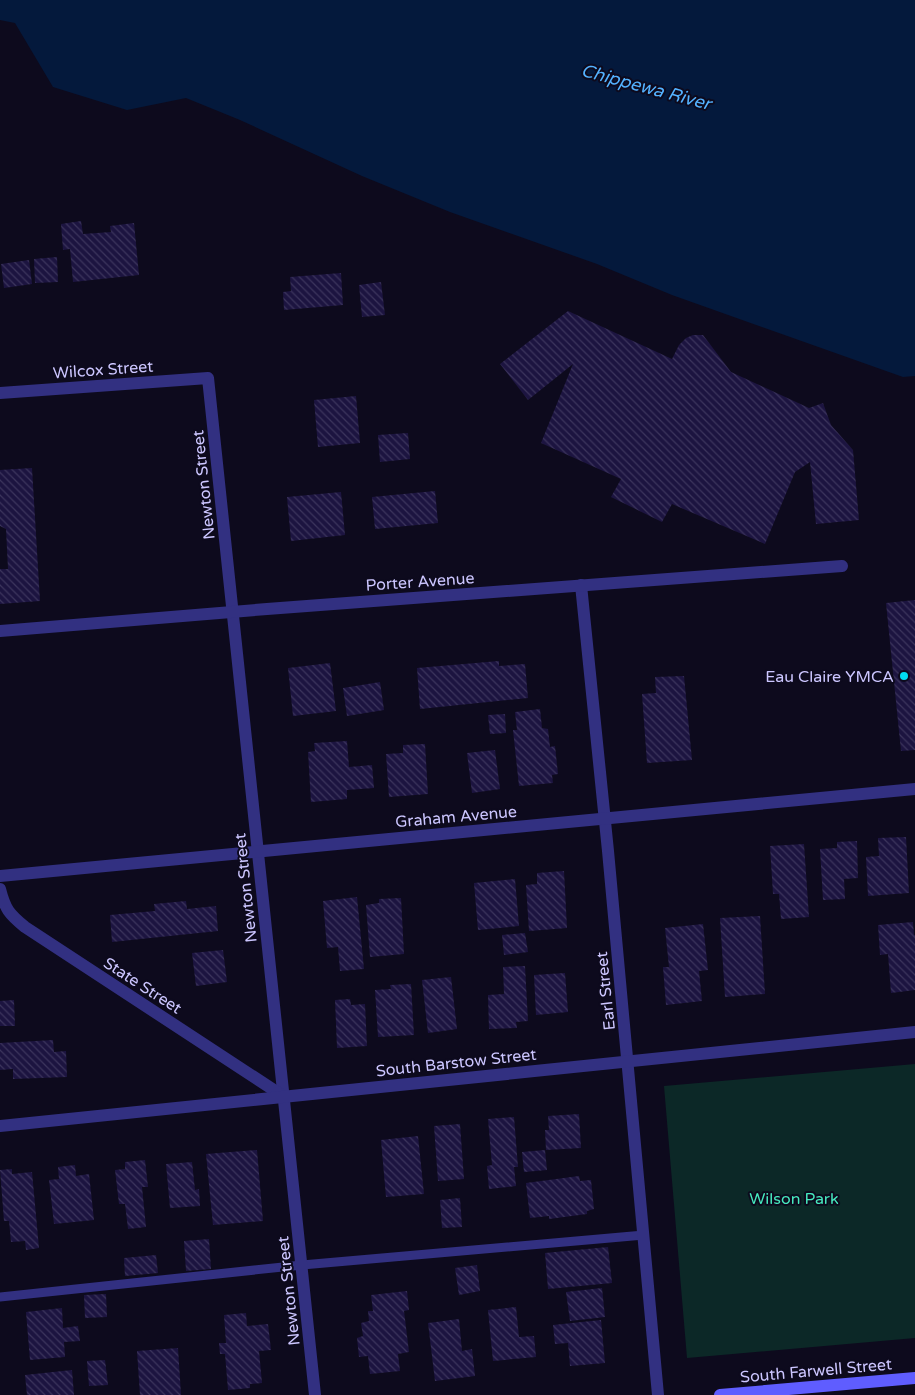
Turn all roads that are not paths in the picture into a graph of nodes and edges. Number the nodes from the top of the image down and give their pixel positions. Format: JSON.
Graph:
{"nodes":[{"id":1,"x":208,"y":378,"type":"joint"},
{"id":2,"x":0,"y":393,"type":"edge"},
{"id":3,"x":842,"y":566,"type":"dead end"},
{"id":4,"x":581,"y":585,"type":"junction"},
{"id":5,"x":233,"y":611,"type":"junction"},
{"id":6,"x":0,"y":631,"type":"edge"},
{"id":7,"x":915,"y":789,"type":"edge"},
{"id":8,"x":605,"y":818,"type":"junction"},
{"id":9,"x":258,"y":852,"type":"junction"},
{"id":10,"x":0,"y":876,"type":"edge"},
{"id":11,"x":0,"y":889,"type":"edge"},
{"id":12,"x":915,"y":1032,"type":"edge"},
{"id":13,"x":628,"y":1061,"type":"junction"},
{"id":14,"x":283,"y":1096,"type":"junction"},
{"id":15,"x":0,"y":1126,"type":"edge"},
{"id":16,"x":644,"y":1235,"type":"junction"},
{"id":17,"x":302,"y":1265,"type":"junction"},
{"id":18,"x":0,"y":1297,"type":"edge"},
{"id":19,"x":915,"y":1378,"type":"edge"},
{"id":20,"x":316,"y":1395,"type":"edge"},
{"id":21,"x":658,"y":1395,"type":"edge"},
{"id":22,"x":720,"y":1395,"type":"edge"}],
"edges":[{"from":1,"to":2,"type":"street","name":"Wilcox Street"},
{"from":1,"to":5,"type":"street","name":"Newton Street"},
{"from":3,"to":4,"type":"street","name":"Porter Avenue"},
{"from":4,"to":5,"type":"street","name":"Porter Avenue"},
{"from":4,"to":8,"type":"street","name":"Earl Street"},
{"from":5,"to":6,"type":"street","name":"Porter Avenue"},
{"from":5,"to":9,"type":"street","name":"Newton Street"},
{"from":7,"to":8,"type":"street","name":"Graham Avenue"},
{"from":8,"to":9,"type":"street","name":"Graham Avenue"},
{"from":8,"to":13,"type":"street","name":"Earl Street"},
{"from":9,"to":10,"type":"street","name":"Graham Avenue"},
{"from":9,"to":14,"type":"street","name":"Newton Street"},
{"from":11,"to":14,"type":"street","name":"State Street"},
{"from":12,"to":13,"type":"street","name":"South Barstow Street"},
{"from":13,"to":14,"type":"street","name":"South Barstow Street"},
{"from":13,"to":16,"type":"street","name":"Earl Street"},
{"from":14,"to":15,"type":"street","name":"South Barstow Street"},
{"from":14,"to":17,"type":"street","name":"Newton Street"},
{"from":16,"to":17,"type":"lane"},
{"from":16,"to":21,"type":"street","name":"Earl Street"},
{"from":17,"to":18,"type":"lane"},
{"from":17,"to":20,"type":"street","name":"Newton Street"},
{"from":19,"to":22,"type":"main road","name":"South Farwell Street"}]}
